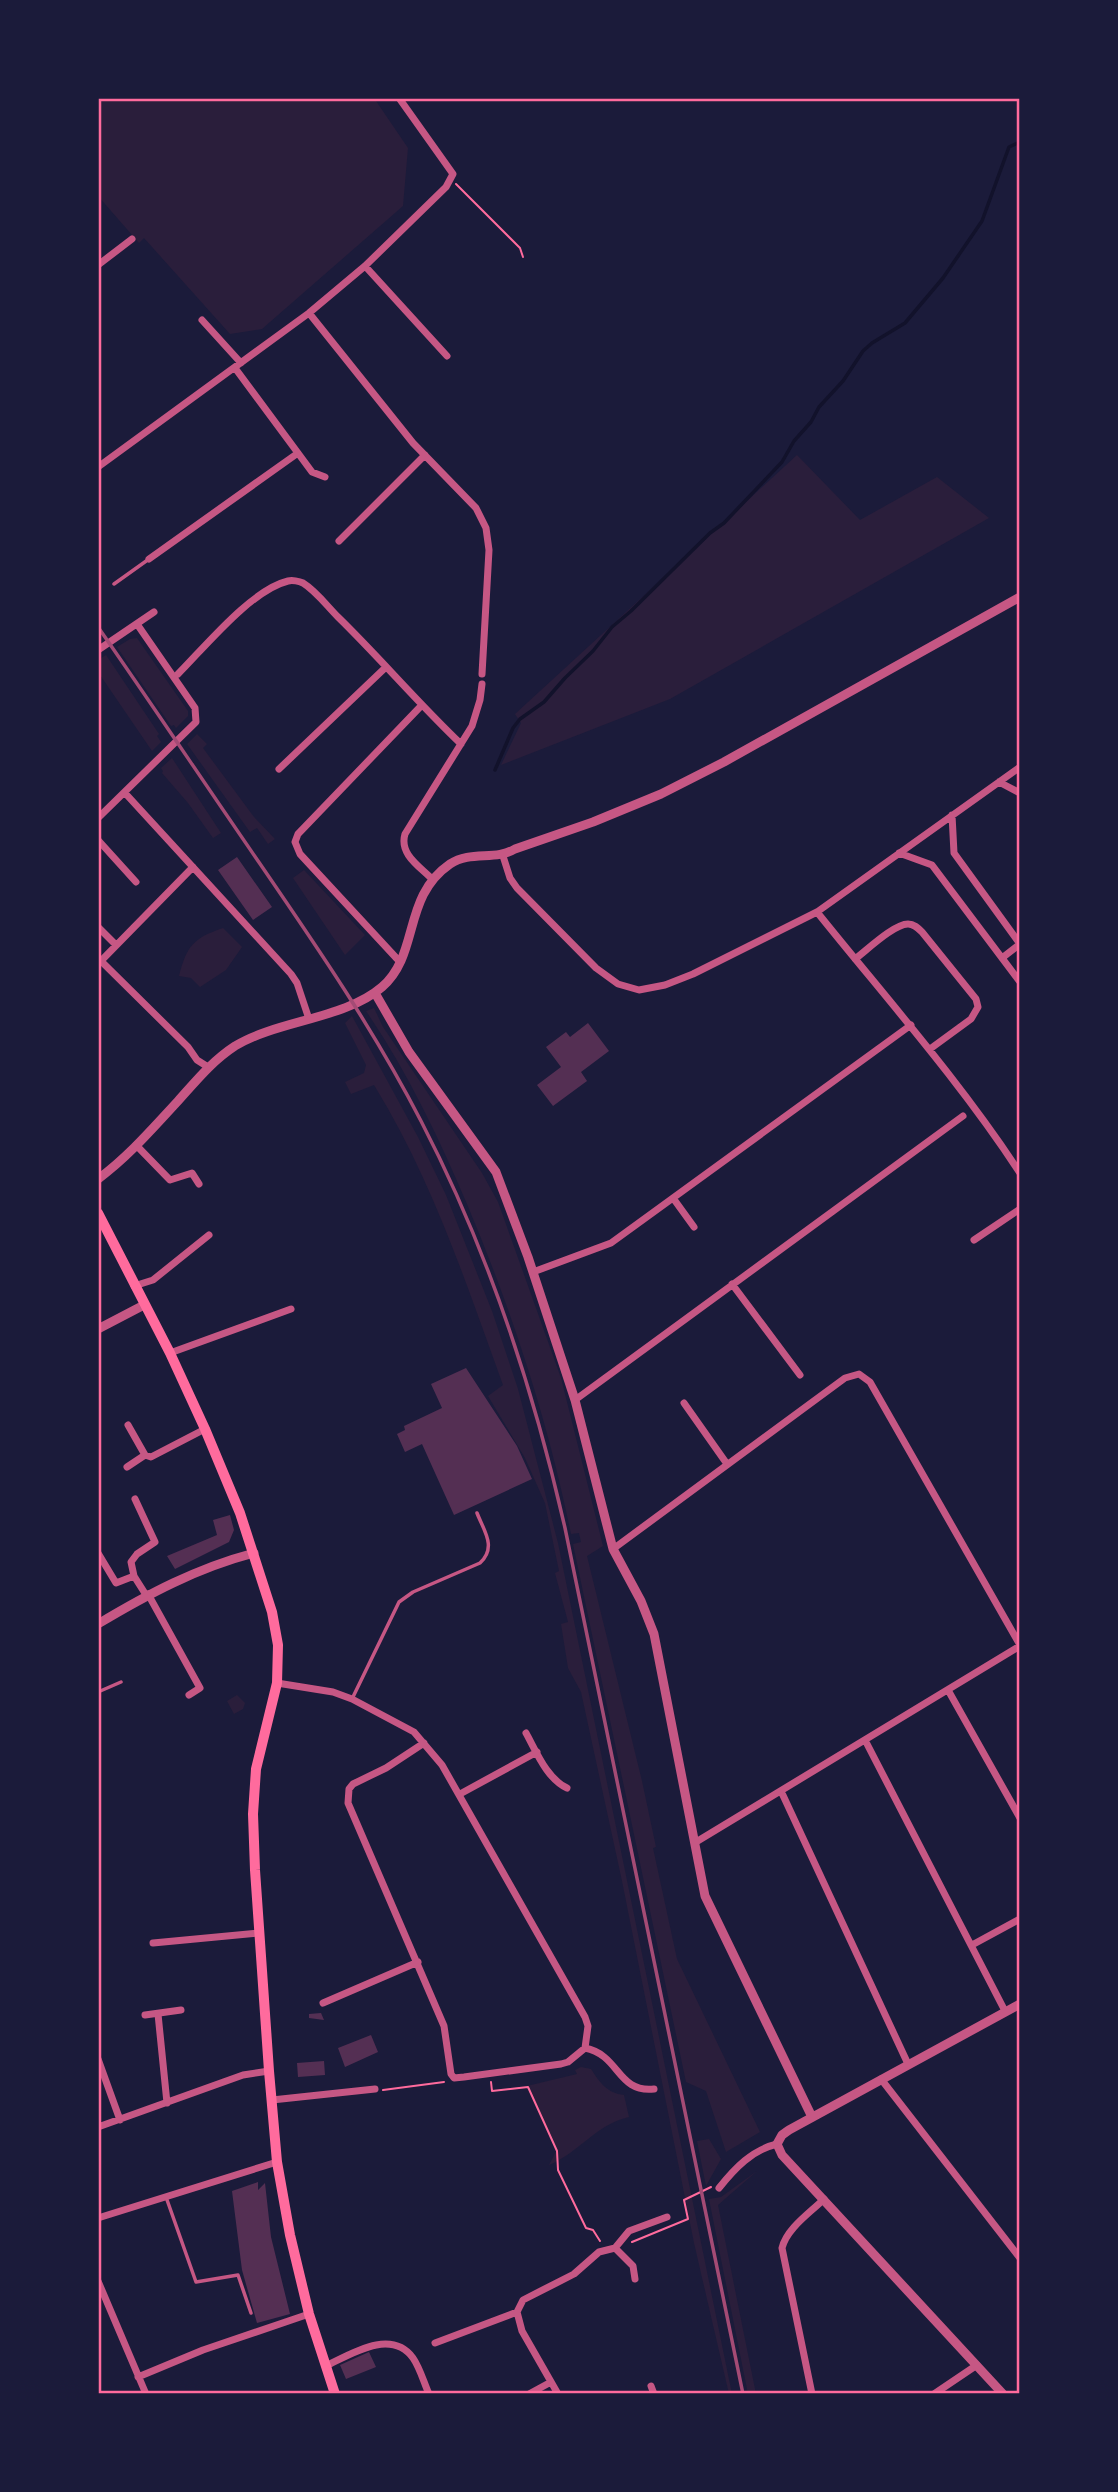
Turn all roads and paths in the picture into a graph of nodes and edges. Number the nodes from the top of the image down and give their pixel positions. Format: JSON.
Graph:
{"nodes":[{"id":1,"x":399,"y":98,"type":"edge"},
{"id":2,"x":452,"y":176,"type":"junction"},
{"id":3,"x":132,"y":239,"type":"dead end"},
{"id":4,"x":523,"y":257,"type":"dead end"},
{"id":5,"x":98,"y":265,"type":"edge"},
{"id":6,"x":365,"y":267,"type":"junction"},
{"id":7,"x":309,"y":313,"type":"junction"},
{"id":8,"x":202,"y":320,"type":"dead end"},
{"id":9,"x":447,"y":356,"type":"dead end"},
{"id":10,"x":238,"y":366,"type":"junction"},
{"id":11,"x":299,"y":453,"type":"junction"},
{"id":12,"x":425,"y":456,"type":"junction"},
{"id":13,"x":98,"y":467,"type":"edge"},
{"id":14,"x":325,"y":477,"type":"dead end"},
{"id":15,"x":339,"y":541,"type":"dead end"},
{"id":16,"x":149,"y":559,"type":"joint"},
{"id":17,"x":114,"y":584,"type":"dead end"},
{"id":18,"x":1020,"y":597,"type":"edge"},
{"id":19,"x":154,"y":612,"type":"dead end"},
{"id":20,"x":137,"y":624,"type":"junction"},
{"id":21,"x":98,"y":650,"type":"edge"},
{"id":22,"x":386,"y":667,"type":"junction"},
{"id":23,"x":178,"y":674,"type":"dead end"},
{"id":24,"x":482,"y":674,"type":"dead end"},
{"id":25,"x":482,"y":684,"type":"dead end"},
{"id":26,"x":421,"y":706,"type":"junction"},
{"id":27,"x":461,"y":744,"type":"junction"},
{"id":28,"x":1020,"y":767,"type":"edge"},
{"id":29,"x":279,"y":769,"type":"dead end"},
{"id":30,"x":999,"y":782,"type":"junction"},
{"id":31,"x":125,"y":793,"type":"junction"},
{"id":32,"x":1020,"y":793,"type":"edge"},
{"id":33,"x":953,"y":815,"type":"junction"},
{"id":34,"x":98,"y":818,"type":"edge"},
{"id":35,"x":98,"y":840,"type":"edge"},
{"id":36,"x":899,"y":853,"type":"junction"},
{"id":37,"x":503,"y":856,"type":"junction"},
{"id":38,"x":193,"y":867,"type":"junction"},
{"id":39,"x":432,"y":879,"type":"junction"},
{"id":40,"x":136,"y":882,"type":"dead end"},
{"id":41,"x":817,"y":912,"type":"junction"},
{"id":42,"x":98,"y":927,"type":"edge"},
{"id":43,"x":1020,"y":944,"type":"edge"},
{"id":44,"x":116,"y":945,"type":"junction"},
{"id":45,"x":1002,"y":958,"type":"junction"},
{"id":46,"x":855,"y":959,"type":"junction"},
{"id":47,"x":99,"y":962,"type":"edge"},
{"id":48,"x":400,"y":962,"type":"junction"},
{"id":49,"x":1020,"y":982,"type":"edge"},
{"id":50,"x":375,"y":993,"type":"junction"},
{"id":51,"x":309,"y":1019,"type":"junction"},
{"id":52,"x":911,"y":1025,"type":"junction"},
{"id":53,"x":930,"y":1049,"type":"junction"},
{"id":54,"x":208,"y":1067,"type":"junction"},
{"id":55,"x":962,"y":1115,"type":"dead end"},
{"id":56,"x":136,"y":1145,"type":"junction"},
{"id":57,"x":1020,"y":1173,"type":"edge"},
{"id":58,"x":98,"y":1179,"type":"edge"},
{"id":59,"x":199,"y":1184,"type":"dead end"},
{"id":60,"x":673,"y":1198,"type":"junction"},
{"id":61,"x":1020,"y":1209,"type":"edge"},
{"id":62,"x":98,"y":1213,"type":"edge"},
{"id":63,"x":694,"y":1227,"type":"dead end"},
{"id":64,"x":209,"y":1235,"type":"dead end"},
{"id":65,"x":974,"y":1240,"type":"dead end"},
{"id":66,"x":533,"y":1272,"type":"junction"},
{"id":67,"x":732,"y":1284,"type":"junction"},
{"id":68,"x":134,"y":1286,"type":"junction"},
{"id":69,"x":144,"y":1305,"type":"junction"},
{"id":70,"x":292,"y":1309,"type":"dead end"},
{"id":71,"x":98,"y":1329,"type":"edge"},
{"id":72,"x":170,"y":1353,"type":"junction"},
{"id":73,"x":800,"y":1375,"type":"dead end"},
{"id":74,"x":575,"y":1400,"type":"junction"},
{"id":75,"x":684,"y":1403,"type":"dead end"},
{"id":76,"x":128,"y":1425,"type":"dead end"},
{"id":77,"x":205,"y":1429,"type":"junction"},
{"id":78,"x":145,"y":1455,"type":"junction"},
{"id":79,"x":727,"y":1464,"type":"junction"},
{"id":80,"x":127,"y":1467,"type":"dead end"},
{"id":81,"x":135,"y":1499,"type":"dead end"},
{"id":82,"x":477,"y":1513,"type":"dead end"},
{"id":83,"x":613,"y":1549,"type":"junction"},
{"id":84,"x":98,"y":1553,"type":"edge"},
{"id":85,"x":254,"y":1553,"type":"junction"},
{"id":86,"x":134,"y":1576,"type":"junction"},
{"id":87,"x":147,"y":1595,"type":"junction"},
{"id":88,"x":98,"y":1624,"type":"edge"},
{"id":89,"x":1020,"y":1645,"type":"edge"},
{"id":90,"x":121,"y":1682,"type":"dead end"},
{"id":91,"x":277,"y":1683,"type":"junction"},
{"id":92,"x":948,"y":1690,"type":"junction"},
{"id":93,"x":98,"y":1692,"type":"edge"},
{"id":94,"x":189,"y":1695,"type":"dead end"},
{"id":95,"x":352,"y":1699,"type":"junction"},
{"id":96,"x":526,"y":1733,"type":"dead end"},
{"id":97,"x":865,"y":1740,"type":"junction"},
{"id":98,"x":424,"y":1743,"type":"junction"},
{"id":99,"x":537,"y":1752,"type":"junction"},
{"id":100,"x":567,"y":1788,"type":"dead end"},
{"id":101,"x":781,"y":1791,"type":"junction"},
{"id":102,"x":460,"y":1794,"type":"junction"},
{"id":103,"x":1020,"y":1818,"type":"edge"},
{"id":104,"x":696,"y":1842,"type":"junction"},
{"id":105,"x":1020,"y":1919,"type":"edge"},
{"id":106,"x":259,"y":1933,"type":"junction"},
{"id":107,"x":153,"y":1943,"type":"dead end"},
{"id":108,"x":972,"y":1945,"type":"junction"},
{"id":109,"x":418,"y":1962,"type":"junction"},
{"id":110,"x":323,"y":2003,"type":"dead end"},
{"id":111,"x":1020,"y":2004,"type":"edge"},
{"id":112,"x":181,"y":2010,"type":"dead end"},
{"id":113,"x":1005,"y":2011,"type":"junction"},
{"id":114,"x":158,"y":2014,"type":"junction"},
{"id":115,"x":145,"y":2015,"type":"dead end"},
{"id":116,"x":585,"y":2048,"type":"junction"},
{"id":117,"x":98,"y":2059,"type":"edge"},
{"id":118,"x":908,"y":2064,"type":"junction"},
{"id":119,"x":270,"y":2071,"type":"junction"},
{"id":120,"x":881,"y":2079,"type":"junction"},
{"id":121,"x":446,"y":2082,"type":"dead end"},
{"id":122,"x":491,"y":2082,"type":"dead end"},
{"id":123,"x":376,"y":2089,"type":"joint"},
{"id":124,"x":654,"y":2089,"type":"dead end"},
{"id":125,"x":272,"y":2100,"type":"junction"},
{"id":126,"x":167,"y":2103,"type":"junction"},
{"id":127,"x":812,"y":2117,"type":"junction"},
{"id":128,"x":120,"y":2120,"type":"junction"},
{"id":129,"x":98,"y":2127,"type":"edge"},
{"id":130,"x":777,"y":2144,"type":"junction"},
{"id":131,"x":277,"y":2162,"type":"junction"},
{"id":132,"x":708,"y":2188,"type":"dead end"},
{"id":133,"x":719,"y":2188,"type":"dead end"},
{"id":134,"x":166,"y":2197,"type":"junction"},
{"id":135,"x":824,"y":2199,"type":"junction"},
{"id":136,"x":684,"y":2200,"type":"dead end"},
{"id":137,"x":667,"y":2217,"type":"dead end"},
{"id":138,"x":98,"y":2218,"type":"edge"},
{"id":139,"x":602,"y":2245,"type":"dead end"},
{"id":140,"x":615,"y":2248,"type":"junction"},
{"id":141,"x":1020,"y":2258,"type":"edge"},
{"id":142,"x":635,"y":2279,"type":"dead end"},
{"id":143,"x":98,"y":2281,"type":"edge"},
{"id":144,"x":517,"y":2312,"type":"junction"},
{"id":145,"x":251,"y":2313,"type":"dead end"},
{"id":146,"x":309,"y":2314,"type":"junction"},
{"id":147,"x":435,"y":2343,"type":"dead end"},
{"id":148,"x":326,"y":2365,"type":"junction"},
{"id":149,"x":978,"y":2365,"type":"junction"},
{"id":150,"x":138,"y":2377,"type":"junction"},
{"id":151,"x":551,"y":2382,"type":"junction"},
{"id":152,"x":650,"y":2386,"type":"dead end"},
{"id":153,"x":146,"y":2394,"type":"edge"},
{"id":154,"x":335,"y":2394,"type":"edge"},
{"id":155,"x":429,"y":2394,"type":"edge"},
{"id":156,"x":529,"y":2394,"type":"edge"},
{"id":157,"x":558,"y":2394,"type":"edge"},
{"id":158,"x":654,"y":2394,"type":"edge"},
{"id":159,"x":812,"y":2394,"type":"edge"},
{"id":160,"x":934,"y":2394,"type":"edge"},
{"id":161,"x":1003,"y":2394,"type":"edge"}],
"edges":[{"from":1,"to":2,"type":"street"},
{"from":2,"to":4,"type":"path"},
{"from":2,"to":6,"type":"street"},
{"from":3,"to":5,"type":"street"},
{"from":6,"to":7,"type":"street"},
{"from":6,"to":9,"type":"street"},
{"from":7,"to":10,"type":"street"},
{"from":7,"to":12,"type":"street"},
{"from":8,"to":10,"type":"street"},
{"from":10,"to":11,"type":"street"},
{"from":10,"to":13,"type":"street"},
{"from":11,"to":14,"type":"street"},
{"from":11,"to":16,"type":"street"},
{"from":12,"to":15,"type":"street"},
{"from":12,"to":24,"type":"street"},
{"from":16,"to":17,"type":"lane"},
{"from":18,"to":37,"type":"street"},
{"from":19,"to":20,"type":"street"},
{"from":20,"to":21,"type":"street"},
{"from":20,"to":31,"type":"street"},
{"from":22,"to":23,"type":"street"},
{"from":22,"to":26,"type":"street"},
{"from":22,"to":29,"type":"street"},
{"from":25,"to":27,"type":"street"},
{"from":26,"to":27,"type":"street"},
{"from":26,"to":48,"type":"street"},
{"from":27,"to":39,"type":"street"},
{"from":28,"to":30,"type":"street"},
{"from":30,"to":32,"type":"street"},
{"from":30,"to":33,"type":"street"},
{"from":31,"to":34,"type":"street"},
{"from":31,"to":38,"type":"street"},
{"from":33,"to":36,"type":"street"},
{"from":33,"to":43,"type":"street"},
{"from":35,"to":40,"type":"street"},
{"from":36,"to":41,"type":"street"},
{"from":36,"to":45,"type":"street"},
{"from":37,"to":39,"type":"street"},
{"from":37,"to":41,"type":"street"},
{"from":38,"to":44,"type":"street"},
{"from":38,"to":51,"type":"street"},
{"from":39,"to":48,"type":"street"},
{"from":41,"to":46,"type":"street"},
{"from":42,"to":44,"type":"street"},
{"from":43,"to":45,"type":"street"},
{"from":44,"to":47,"type":"street"},
{"from":45,"to":49,"type":"street"},
{"from":46,"to":52,"type":"street"},
{"from":46,"to":53,"type":"street"},
{"from":47,"to":54,"type":"street"},
{"from":48,"to":50,"type":"street"},
{"from":50,"to":51,"type":"street"},
{"from":50,"to":66,"type":"street"},
{"from":51,"to":54,"type":"street"},
{"from":52,"to":53,"type":"street"},
{"from":52,"to":60,"type":"street"},
{"from":53,"to":57,"type":"street"},
{"from":54,"to":56,"type":"street"},
{"from":55,"to":67,"type":"street"},
{"from":56,"to":58,"type":"street"},
{"from":56,"to":59,"type":"street"},
{"from":60,"to":63,"type":"street"},
{"from":60,"to":66,"type":"street"},
{"from":61,"to":65,"type":"street"},
{"from":62,"to":68,"type":"main road"},
{"from":64,"to":68,"type":"street"},
{"from":66,"to":74,"type":"street"},
{"from":67,"to":73,"type":"street"},
{"from":67,"to":74,"type":"street"},
{"from":68,"to":69,"type":"main road"},
{"from":69,"to":71,"type":"street"},
{"from":69,"to":72,"type":"main road"},
{"from":70,"to":72,"type":"street"},
{"from":72,"to":77,"type":"main road"},
{"from":74,"to":83,"type":"street"},
{"from":75,"to":79,"type":"street"},
{"from":76,"to":78,"type":"street"},
{"from":77,"to":78,"type":"street"},
{"from":77,"to":85,"type":"main road"},
{"from":78,"to":80,"type":"street"},
{"from":79,"to":83,"type":"street"},
{"from":79,"to":89,"type":"street"},
{"from":81,"to":86,"type":"street"},
{"from":82,"to":95,"type":"lane"},
{"from":83,"to":104,"type":"street"},
{"from":84,"to":86,"type":"street"},
{"from":85,"to":87,"type":"street"},
{"from":85,"to":91,"type":"main road"},
{"from":86,"to":87,"type":"street"},
{"from":87,"to":88,"type":"street"},
{"from":87,"to":94,"type":"street"},
{"from":89,"to":92,"type":"street"},
{"from":90,"to":93,"type":"lane"},
{"from":91,"to":95,"type":"street"},
{"from":91,"to":106,"type":"main road"},
{"from":92,"to":97,"type":"street"},
{"from":92,"to":103,"type":"street"},
{"from":95,"to":98,"type":"street"},
{"from":96,"to":99,"type":"street"},
{"from":97,"to":101,"type":"street"},
{"from":97,"to":108,"type":"street"},
{"from":98,"to":102,"type":"street"},
{"from":98,"to":109,"type":"street"},
{"from":99,"to":100,"type":"street"},
{"from":99,"to":102,"type":"street"},
{"from":101,"to":104,"type":"street"},
{"from":101,"to":118,"type":"street"},
{"from":102,"to":116,"type":"street"},
{"from":104,"to":127,"type":"street"},
{"from":105,"to":108,"type":"street"},
{"from":106,"to":107,"type":"street"},
{"from":106,"to":119,"type":"main road"},
{"from":108,"to":113,"type":"street"},
{"from":109,"to":110,"type":"street"},
{"from":109,"to":116,"type":"street"},
{"from":111,"to":113,"type":"street"},
{"from":112,"to":114,"type":"street"},
{"from":113,"to":118,"type":"street"},
{"from":114,"to":115,"type":"street"},
{"from":114,"to":126,"type":"street"},
{"from":116,"to":124,"type":"street"},
{"from":117,"to":128,"type":"street"},
{"from":118,"to":120,"type":"street"},
{"from":119,"to":125,"type":"main road"},
{"from":119,"to":126,"type":"street"},
{"from":120,"to":127,"type":"street"},
{"from":120,"to":141,"type":"street"},
{"from":121,"to":123,"type":"path"},
{"from":122,"to":139,"type":"path"},
{"from":123,"to":125,"type":"street"},
{"from":125,"to":131,"type":"main road"},
{"from":126,"to":128,"type":"street"},
{"from":127,"to":130,"type":"street"},
{"from":128,"to":129,"type":"street"},
{"from":130,"to":133,"type":"street"},
{"from":130,"to":135,"type":"street"},
{"from":131,"to":134,"type":"street"},
{"from":131,"to":146,"type":"main road"},
{"from":132,"to":136,"type":"path"},
{"from":134,"to":138,"type":"street"},
{"from":134,"to":145,"type":"lane"},
{"from":135,"to":149,"type":"street"},
{"from":135,"to":159,"type":"street"},
{"from":137,"to":140,"type":"street"},
{"from":140,"to":142,"type":"street"},
{"from":140,"to":144,"type":"street"},
{"from":143,"to":150,"type":"street"},
{"from":144,"to":147,"type":"street"},
{"from":144,"to":151,"type":"street"},
{"from":146,"to":148,"type":"main road"},
{"from":146,"to":150,"type":"street"},
{"from":148,"to":154,"type":"main road"},
{"from":148,"to":155,"type":"street"},
{"from":149,"to":160,"type":"street"},
{"from":149,"to":161,"type":"street"},
{"from":150,"to":153,"type":"street"},
{"from":151,"to":156,"type":"street"},
{"from":151,"to":157,"type":"street"},
{"from":152,"to":158,"type":"street"}]}
